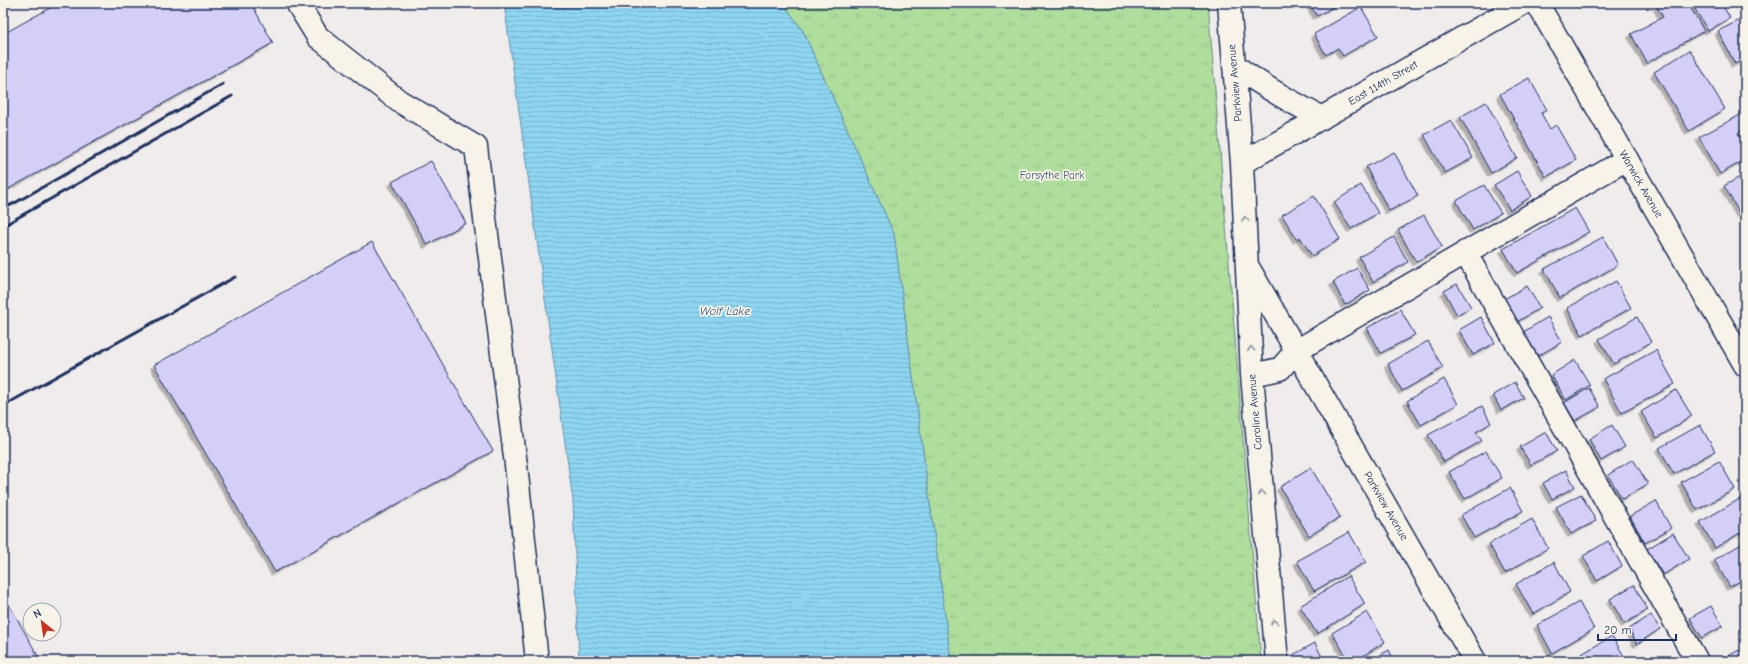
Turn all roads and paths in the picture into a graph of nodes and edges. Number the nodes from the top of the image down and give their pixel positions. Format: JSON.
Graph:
{"nodes":[{"id":1,"x":297,"y":3,"type":"edge"},
{"id":2,"x":1229,"y":3,"type":"edge"},
{"id":3,"x":1524,"y":3,"type":"edge"},
{"id":4,"x":1538,"y":3,"type":"edge"},
{"id":5,"x":1493,"y":11,"type":"edge"},
{"id":6,"x":1234,"y":66,"type":"junction"},
{"id":7,"x":1322,"y":118,"type":"junction"},
{"id":8,"x":1626,"y":158,"type":"junction"},
{"id":9,"x":1242,"y":163,"type":"junction"},
{"id":10,"x":1465,"y":252,"type":"junction"},
{"id":11,"x":1247,"y":264,"type":"junction"},
{"id":12,"x":1296,"y":351,"type":"junction"},
{"id":13,"x":1745,"y":365,"type":"edge"},
{"id":14,"x":1252,"y":375,"type":"junction"},
{"id":15,"x":537,"y":661,"type":"edge"},
{"id":16,"x":1277,"y":661,"type":"edge"},
{"id":17,"x":1475,"y":661,"type":"edge"},
{"id":18,"x":1697,"y":661,"type":"edge"}],
"edges":[{"from":1,"to":15,"type":"street"},
{"from":2,"to":6,"type":"street","name":"Parkview Avenue"},
{"from":3,"to":5,"type":"street","name":"East 114th Street"},
{"from":4,"to":8,"type":"street","name":"Warwick Avenue"},
{"from":5,"to":7,"type":"street","name":"East 114th Street"},
{"from":6,"to":7,"type":"street"},
{"from":6,"to":9,"type":"street","name":"Parkview Avenue"},
{"from":7,"to":9,"type":"street","name":"East 114th Street"},
{"from":8,"to":10,"type":"street"},
{"from":8,"to":13,"type":"street","name":"Warwick Avenue"},
{"from":11,"to":9,"type":"street","name":"Caroline Avenue","one_way":true},
{"from":10,"to":12,"type":"street"},
{"from":10,"to":18,"type":"street"},
{"from":11,"to":12,"type":"street","name":"Parkview Avenue"},
{"from":14,"to":11,"type":"street","name":"Caroline Avenue","one_way":true},
{"from":12,"to":14,"type":"street"},
{"from":12,"to":17,"type":"street","name":"Parkview Avenue"},
{"from":16,"to":14,"type":"street","name":"Caroline Avenue","one_way":true}]}
